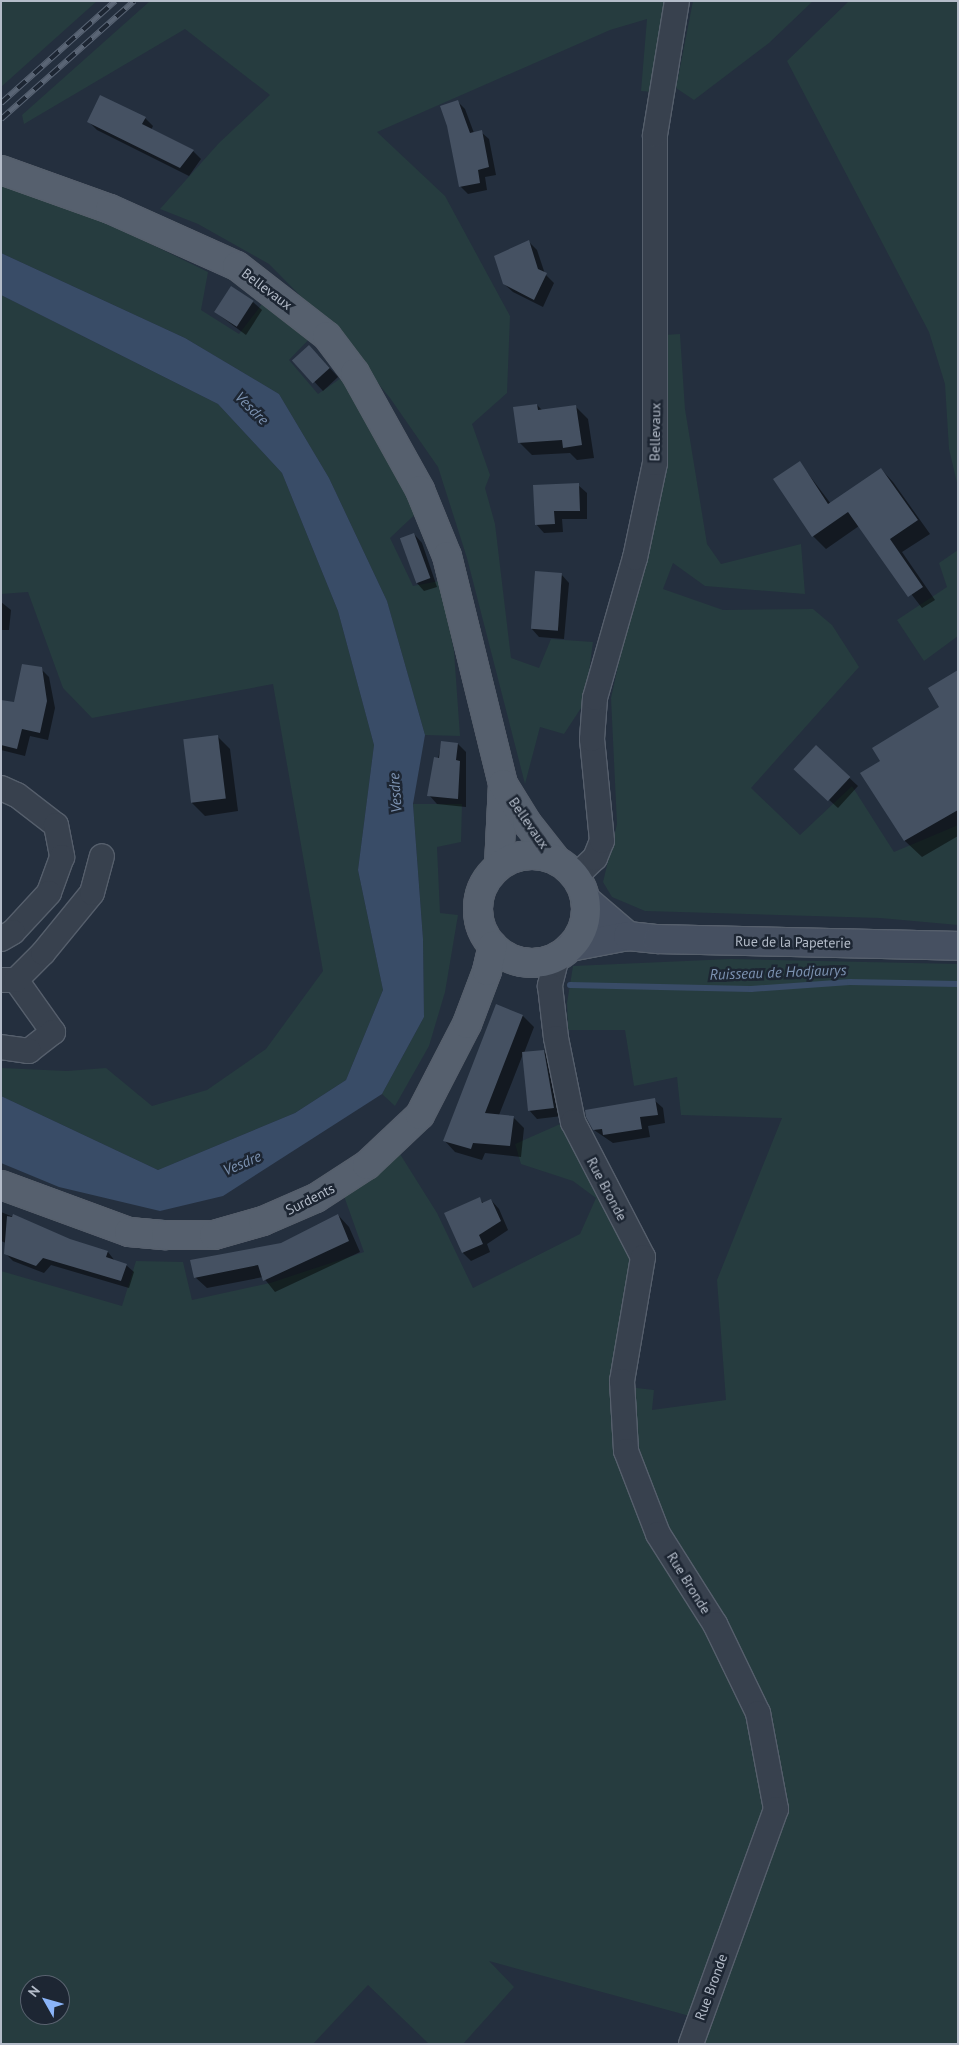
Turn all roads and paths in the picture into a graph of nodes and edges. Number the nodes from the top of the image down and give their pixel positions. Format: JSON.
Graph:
{"nodes":[{"id":1,"x":677,"y":1,"type":"edge"},
{"id":2,"x":1,"y":170,"type":"edge"},
{"id":3,"x":503,"y":784,"type":"junction"},
{"id":4,"x":1,"y":788,"type":"edge"},
{"id":5,"x":102,"y":856,"type":"dead end"},
{"id":6,"x":499,"y":866,"type":"junction"},
{"id":7,"x":54,"y":879,"type":"junction"},
{"id":8,"x":572,"y":879,"type":"junction"},
{"id":9,"x":92,"y":893,"type":"junction"},
{"id":10,"x":628,"y":936,"type":"junction"},
{"id":11,"x":1,"y":939,"type":"edge"},
{"id":12,"x":493,"y":946,"type":"junction"},
{"id":13,"x":958,"y":946,"type":"edge"},
{"id":14,"x":563,"y":952,"type":"junction"},
{"id":15,"x":8,"y":980,"type":"edge"},
{"id":16,"x":1,"y":1047,"type":"edge"},
{"id":17,"x":1,"y":1185,"type":"edge"},
{"id":18,"x":691,"y":2044,"type":"edge"}],
"edges":[{"from":1,"to":8,"type":"street","name":"Bellevaux"},
{"from":2,"to":3,"type":"main road","name":"Bellevaux"},
{"from":3,"to":6,"type":"main road","name":"Bellevaux"},
{"from":3,"to":8,"type":"main road","name":"Bellevaux"},
{"from":4,"to":7,"type":"street"},
{"from":5,"to":9,"type":"street"},
{"from":6,"to":8,"type":"main road"},
{"from":6,"to":12,"type":"main road"},
{"from":7,"to":9,"type":"street"},
{"from":7,"to":11,"type":"street"},
{"from":8,"to":10,"type":"main road"},
{"from":8,"to":14,"type":"main road"},
{"from":9,"to":15,"type":"street"},
{"from":10,"to":13,"type":"main road","name":"Rue de la Papeterie"},
{"from":10,"to":14,"type":"main road","name":"Rue de la Papeterie"},
{"from":12,"to":14,"type":"main road"},
{"from":12,"to":17,"type":"main road","name":"Surdents"},
{"from":14,"to":18,"type":"street","name":"Rue Bronde"},
{"from":15,"to":16,"type":"street"}]}
